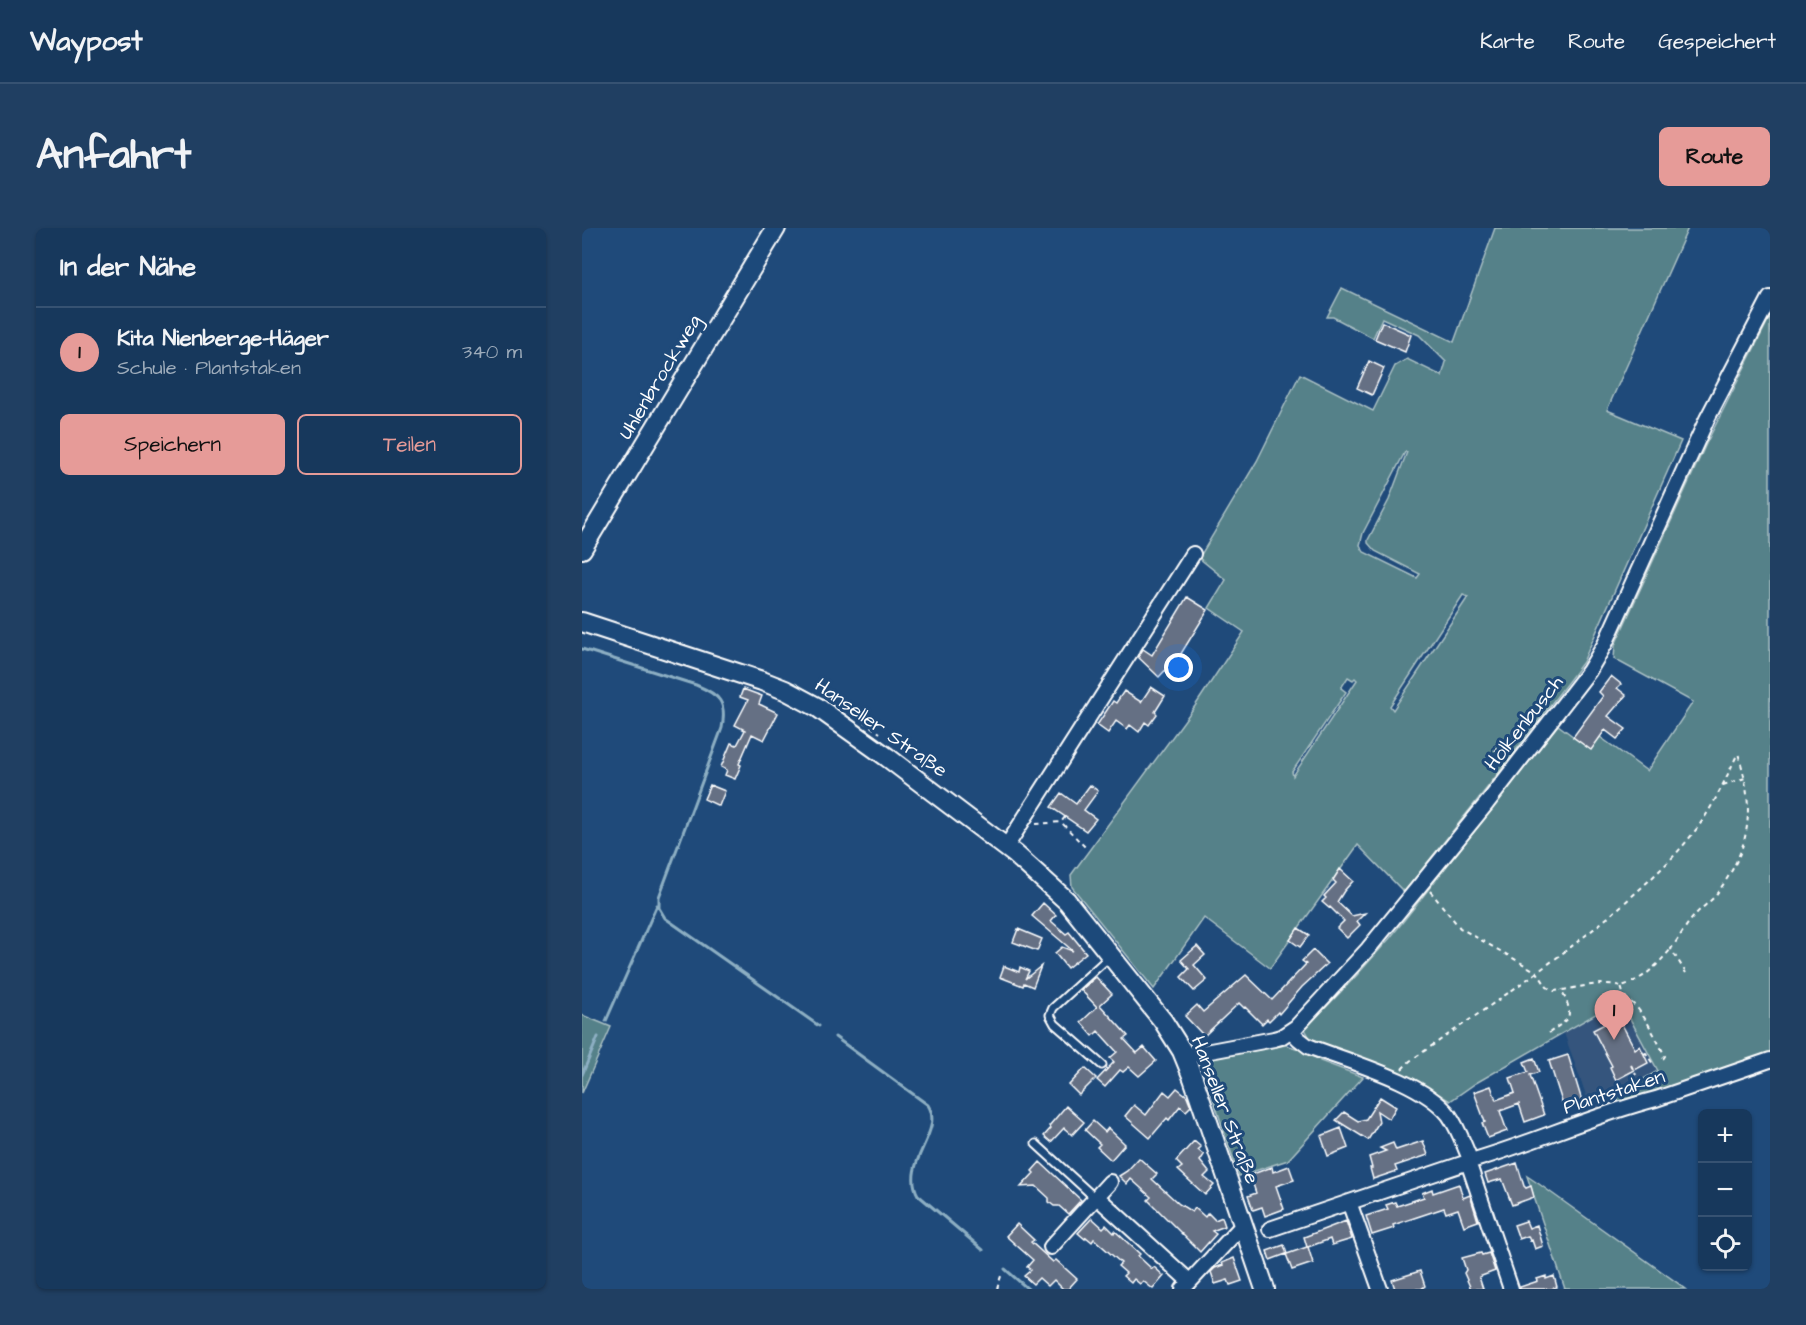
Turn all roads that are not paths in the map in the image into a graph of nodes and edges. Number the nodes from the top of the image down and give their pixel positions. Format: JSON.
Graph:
{"nodes":[{"id":1,"x":776,"y":228,"type":"edge"},
{"id":2,"x":1770,"y":298,"type":"edge"},
{"id":3,"x":582,"y":549,"type":"edge"},
{"id":4,"x":1193,"y":554,"type":"dead end"},
{"id":5,"x":582,"y":622,"type":"edge"},
{"id":6,"x":1006,"y":847,"type":"junction"},
{"id":7,"x":1112,"y":955,"type":"junction"},
{"id":8,"x":1292,"y":1031,"type":"junction"},
{"id":9,"x":1184,"y":1056,"type":"junction"},
{"id":10,"x":1770,"y":1060,"type":"edge"},
{"id":11,"x":1102,"y":1065,"type":"dead end"},
{"id":12,"x":1036,"y":1144,"type":"dead end"},
{"id":13,"x":1470,"y":1162,"type":"junction"},
{"id":14,"x":1110,"y":1182,"type":"dead end"},
{"id":15,"x":1096,"y":1198,"type":"junction"},
{"id":16,"x":1349,"y":1202,"type":"junction"},
{"id":17,"x":1244,"y":1227,"type":"junction"},
{"id":18,"x":1270,"y":1229,"type":"dead end"},
{"id":19,"x":1051,"y":1247,"type":"dead end"},
{"id":20,"x":1186,"y":1285,"type":"edge"},
{"id":21,"x":1379,"y":1287,"type":"edge"},
{"id":22,"x":1265,"y":1289,"type":"edge"},
{"id":23,"x":1365,"y":1289,"type":"edge"},
{"id":24,"x":1511,"y":1289,"type":"edge"}],
"edges":[{"from":1,"to":3,"type":"main road","name":"Uhlenbrockweg"},
{"from":2,"to":8,"type":"street","name":"Hölkenbusch"},
{"from":4,"to":6,"type":"street"},
{"from":5,"to":6,"type":"main road","name":"Hanseller Straße"},
{"from":6,"to":7,"type":"main road","name":"Hanseller Straße"},
{"from":7,"to":9,"type":"main road","name":"Hanseller Straße"},
{"from":7,"to":11,"type":"lane"},
{"from":8,"to":9,"type":"street","name":"Hölkenbusch"},
{"from":8,"to":13,"type":"street"},
{"from":9,"to":17,"type":"main road","name":"Hanseller Straße"},
{"from":10,"to":13,"type":"street","name":"Plantstaken"},
{"from":12,"to":15,"type":"lane"},
{"from":13,"to":16,"type":"street","name":"Plantstaken"},
{"from":13,"to":24,"type":"street"},
{"from":14,"to":15,"type":"street"},
{"from":15,"to":19,"type":"street"},
{"from":15,"to":20,"type":"street"},
{"from":16,"to":18,"type":"street","name":"Plantstaken"},
{"from":16,"to":21,"type":"street"},
{"from":17,"to":20,"type":"street"},
{"from":17,"to":22,"type":"main road","name":"Hanseller Straße"},
{"from":21,"to":23,"type":"street"}]}
